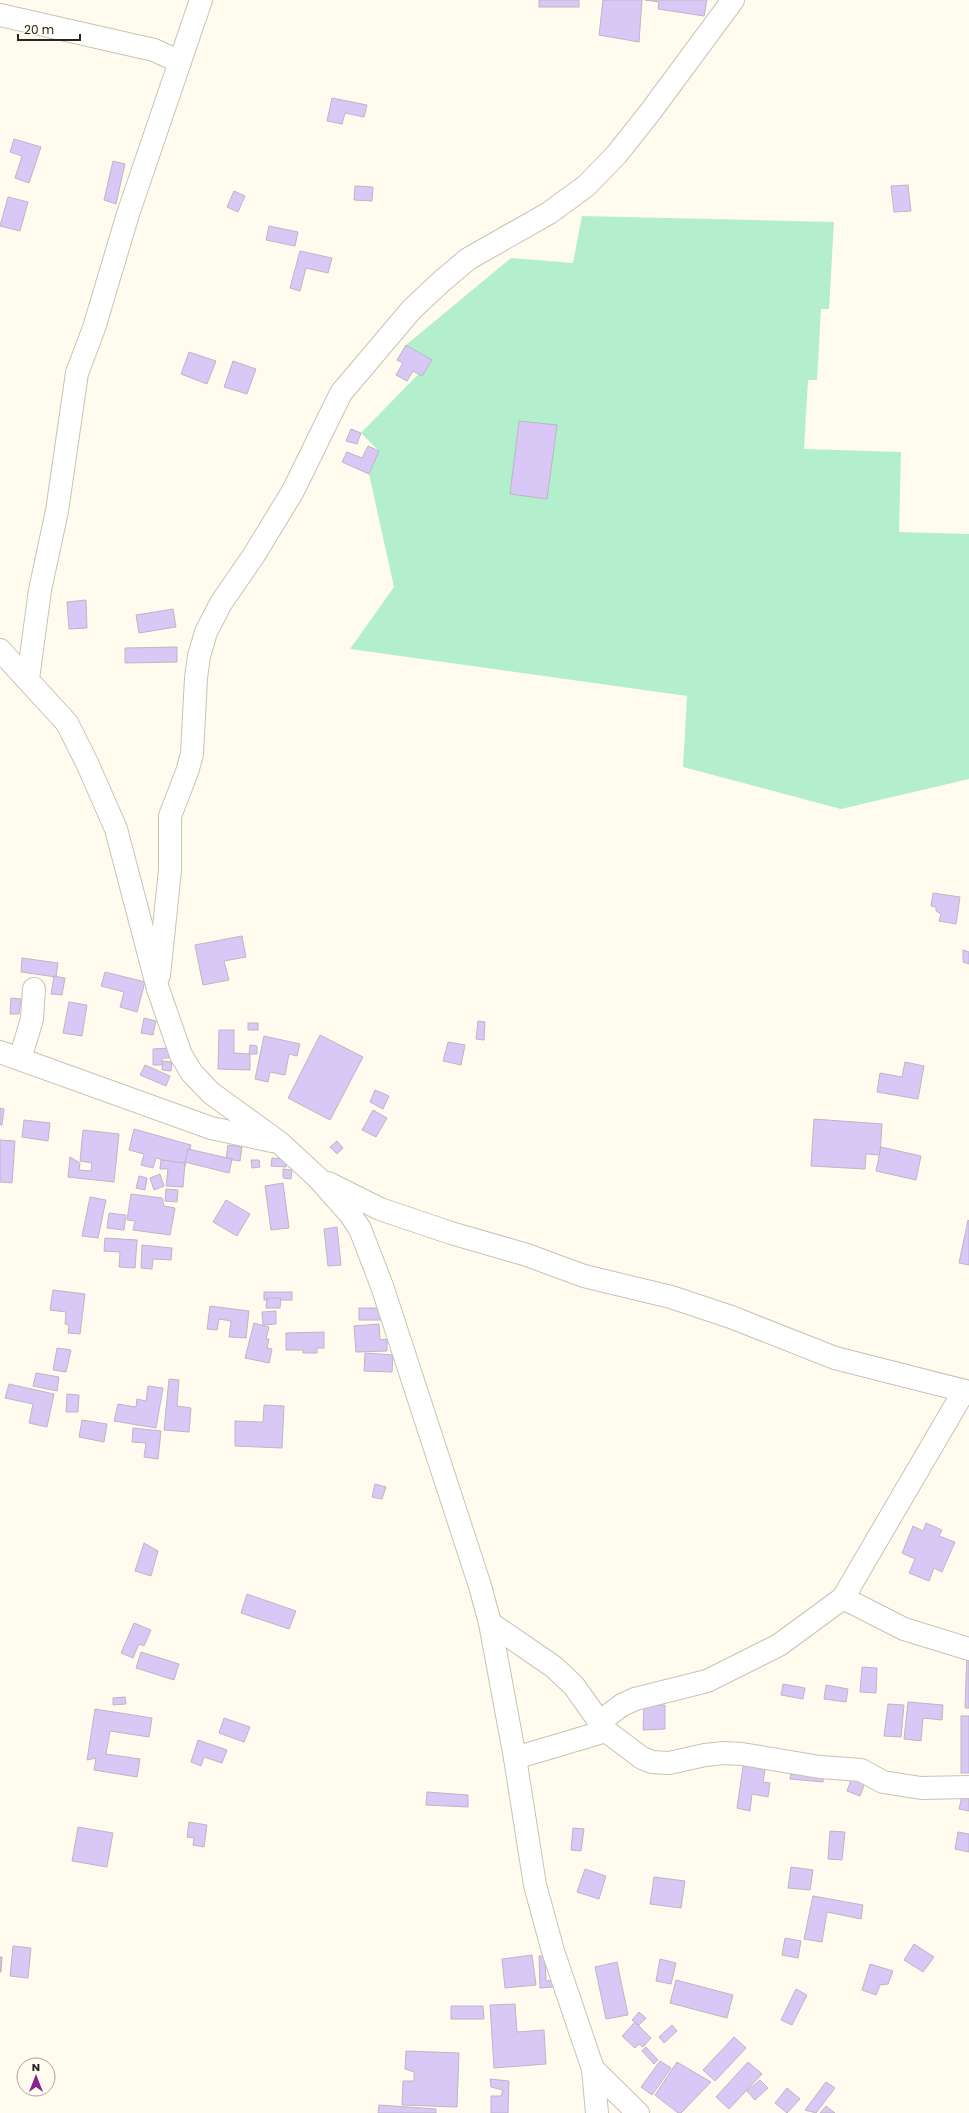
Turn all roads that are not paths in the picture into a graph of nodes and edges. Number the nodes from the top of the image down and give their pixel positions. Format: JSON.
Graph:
{"nodes":[{"id":1,"x":201,"y":0,"type":"edge"},
{"id":2,"x":733,"y":0,"type":"edge"},
{"id":3,"x":0,"y":15,"type":"edge"},
{"id":4,"x":180,"y":62,"type":"junction"},
{"id":5,"x":0,"y":650,"type":"edge"},
{"id":6,"x":28,"y":679,"type":"junction"},
{"id":7,"x":34,"y":989,"type":"dead end"},
{"id":8,"x":158,"y":989,"type":"junction"},
{"id":9,"x":0,"y":1052,"type":"edge"},
{"id":10,"x":20,"y":1059,"type":"junction"},
{"id":11,"x":280,"y":1143,"type":"junction"},
{"id":12,"x":318,"y":1178,"type":"junction"},
{"id":13,"x":966,"y":1392,"type":"edge"},
{"id":14,"x":844,"y":1598,"type":"junction"},
{"id":15,"x":490,"y":1624,"type":"junction"},
{"id":16,"x":969,"y":1649,"type":"edge"},
{"id":17,"x":603,"y":1727,"type":"junction"},
{"id":18,"x":515,"y":1758,"type":"junction"},
{"id":19,"x":969,"y":1788,"type":"edge"},
{"id":20,"x":593,"y":2069,"type":"junction"},
{"id":21,"x":597,"y":2113,"type":"edge"},
{"id":22,"x":638,"y":2113,"type":"edge"}],
"edges":[{"from":1,"to":4,"type":"street"},
{"from":2,"to":8,"type":"street"},
{"from":3,"to":4,"type":"street"},
{"from":4,"to":6,"type":"street"},
{"from":5,"to":6,"type":"street"},
{"from":6,"to":8,"type":"street"},
{"from":7,"to":10,"type":"street"},
{"from":8,"to":11,"type":"street"},
{"from":9,"to":10,"type":"street"},
{"from":10,"to":11,"type":"street"},
{"from":11,"to":12,"type":"street"},
{"from":12,"to":13,"type":"street"},
{"from":12,"to":15,"type":"street"},
{"from":13,"to":14,"type":"street"},
{"from":14,"to":16,"type":"street"},
{"from":14,"to":17,"type":"street"},
{"from":15,"to":17,"type":"street"},
{"from":15,"to":18,"type":"street"},
{"from":17,"to":18,"type":"street"},
{"from":17,"to":19,"type":"street"},
{"from":18,"to":20,"type":"street"},
{"from":20,"to":21,"type":"street"},
{"from":20,"to":22,"type":"street"}]}
